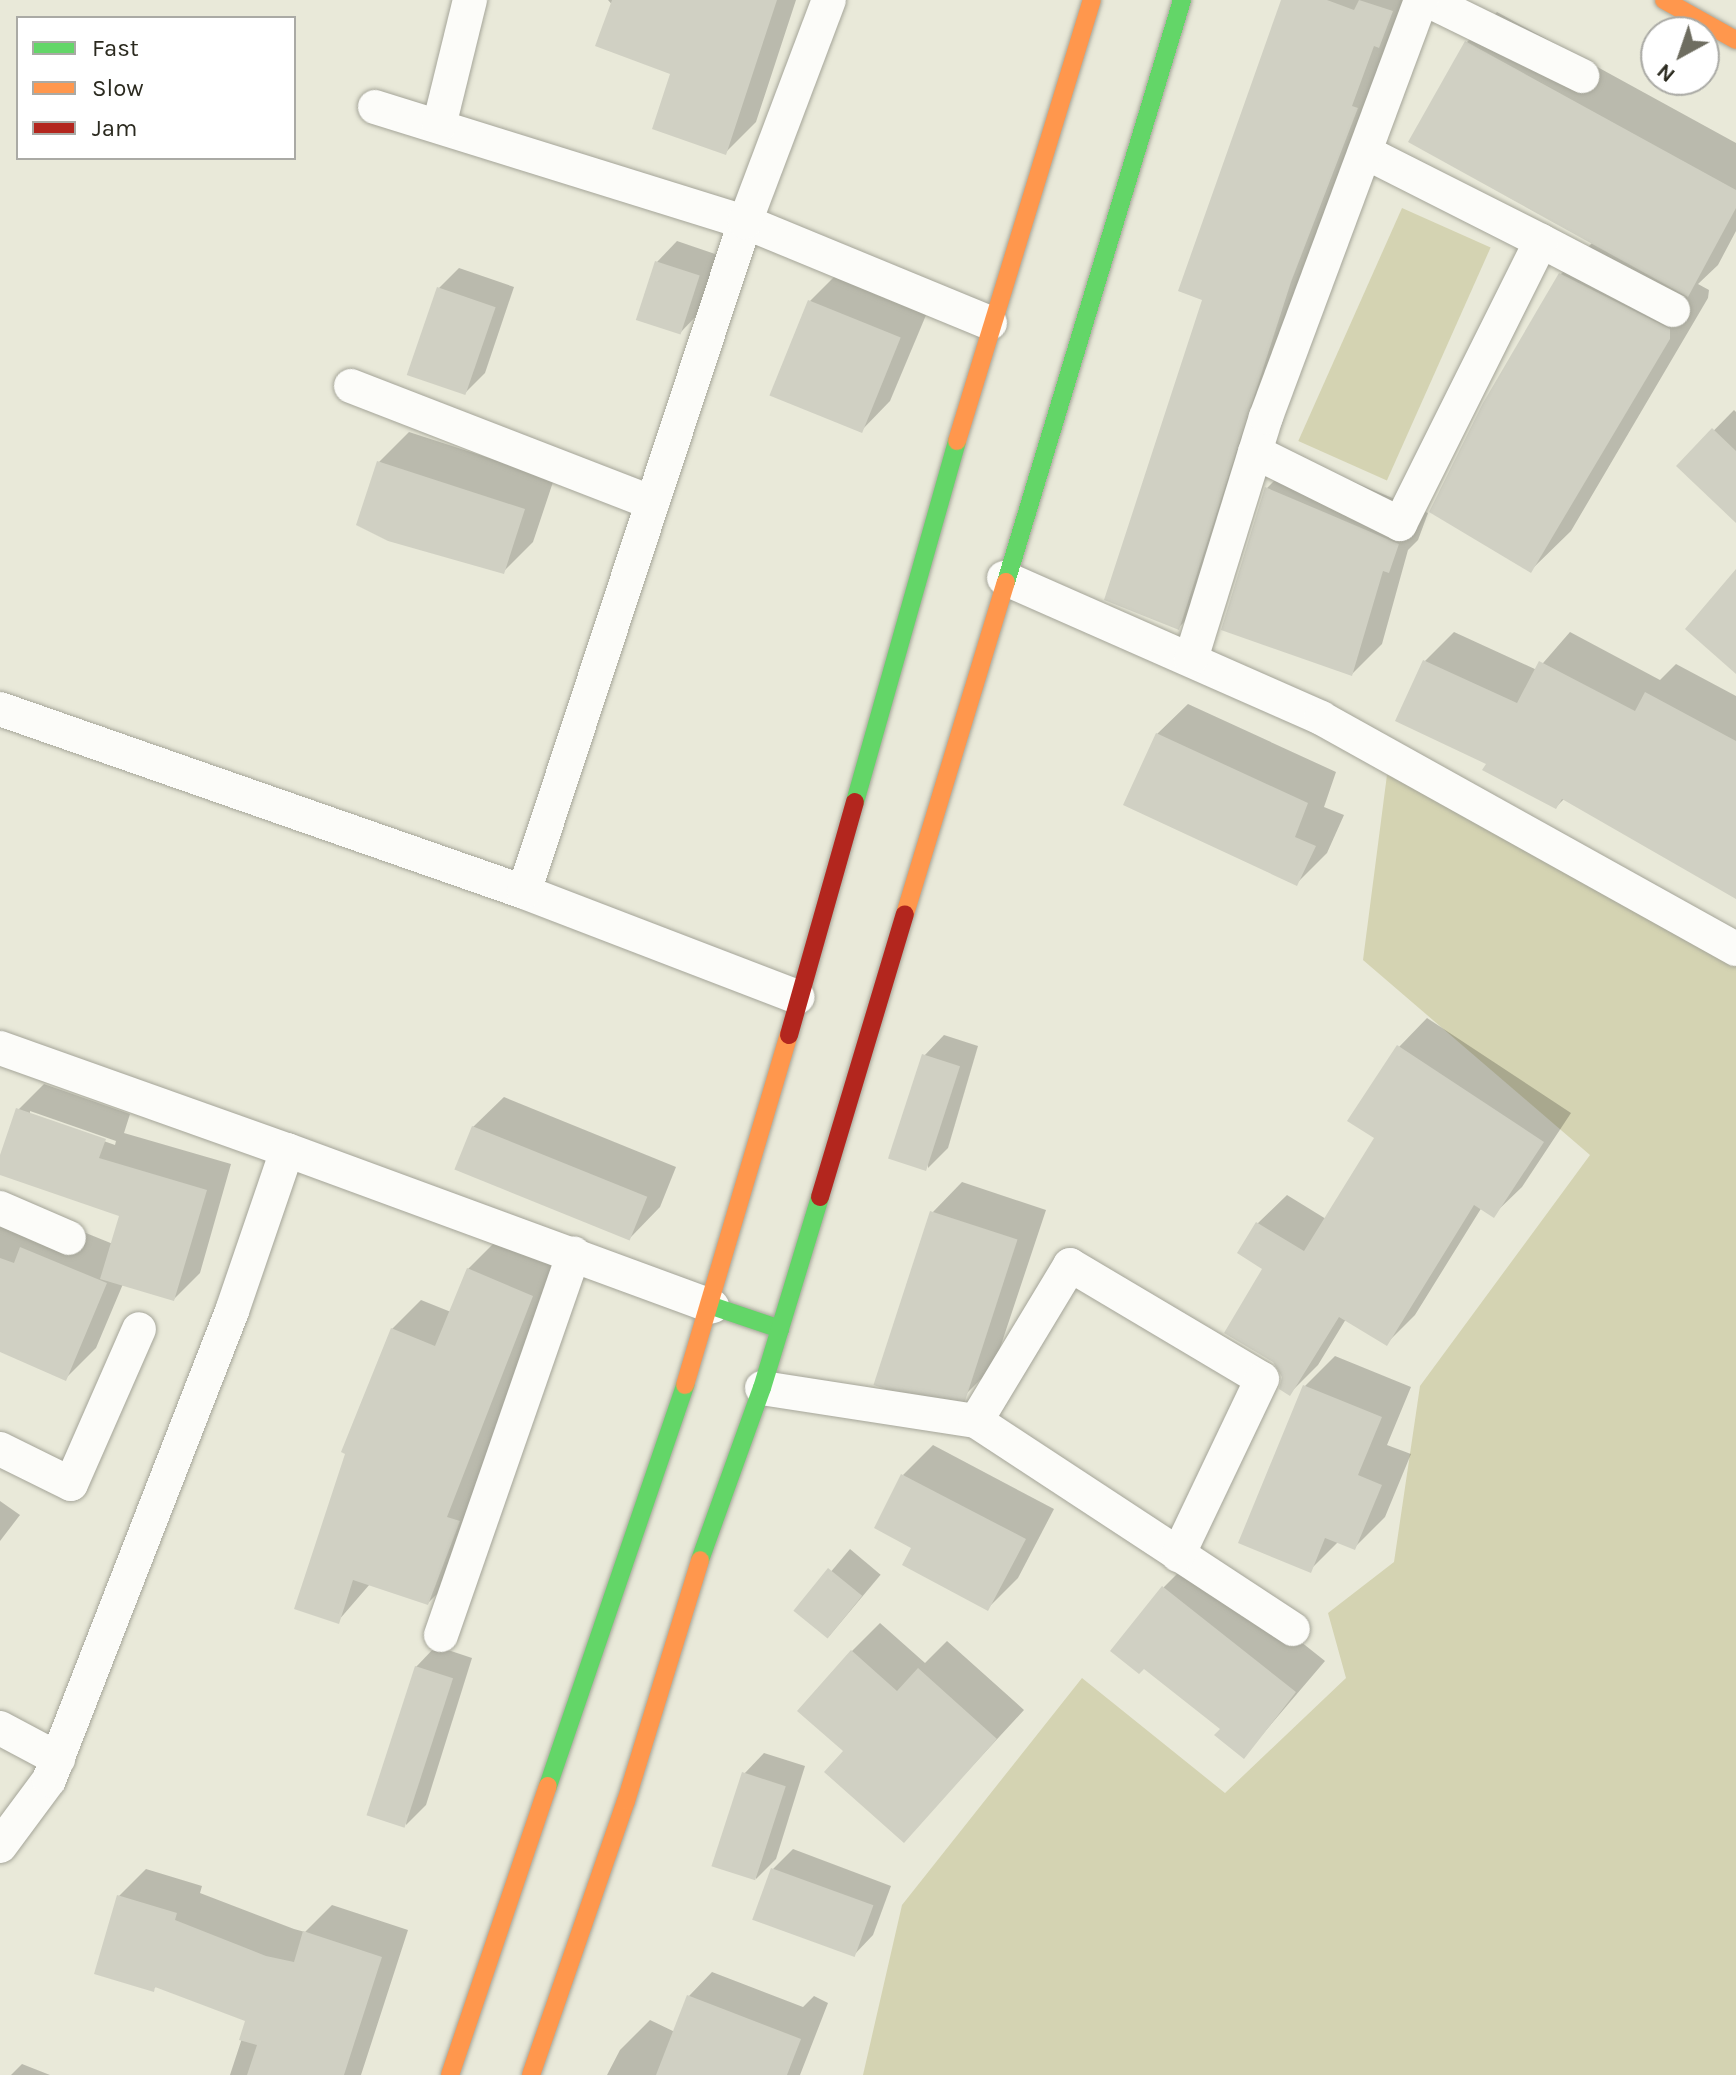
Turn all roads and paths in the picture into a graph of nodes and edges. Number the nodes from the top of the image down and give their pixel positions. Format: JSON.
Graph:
{"nodes":[{"id":1,"x":470,"y":0,"type":"edge"},
{"id":2,"x":829,"y":0,"type":"edge"},
{"id":3,"x":1092,"y":0,"type":"edge"},
{"id":4,"x":1182,"y":0,"type":"edge"},
{"id":5,"x":1424,"y":0,"type":"edge"},
{"id":6,"x":1664,"y":0,"type":"edge"},
{"id":7,"x":1736,"y":40,"type":"edge"},
{"id":8,"x":1582,"y":76,"type":"dead end"},
{"id":9,"x":375,"y":107,"type":"dead end"},
{"id":10,"x":439,"y":126,"type":"junction"},
{"id":11,"x":1365,"y":152,"type":"junction"},
{"id":12,"x":745,"y":222,"type":"junction"},
{"id":13,"x":1541,"y":241,"type":"junction"},
{"id":14,"x":1673,"y":310,"type":"dead end"},
{"id":15,"x":990,"y":323,"type":"junction"},
{"id":16,"x":351,"y":386,"type":"dead end"},
{"id":17,"x":1255,"y":452,"type":"junction"},
{"id":18,"x":652,"y":503,"type":"junction"},
{"id":19,"x":1004,"y":578,"type":"junction"},
{"id":20,"x":1191,"y":659,"type":"junction"},
{"id":21,"x":0,"y":709,"type":"edge"},
{"id":22,"x":524,"y":892,"type":"junction"},
{"id":23,"x":1735,"y":946,"type":"edge"},
{"id":24,"x":798,"y":997,"type":"junction"},
{"id":25,"x":0,"y":1048,"type":"edge"},
{"id":26,"x":287,"y":1150,"type":"junction"},
{"id":27,"x":0,"y":1208,"type":"edge"},
{"id":28,"x":69,"y":1238,"type":"dead end"},
{"id":29,"x":574,"y":1254,"type":"junction"},
{"id":30,"x":712,"y":1306,"type":"junction"},
{"id":31,"x":139,"y":1329,"type":"dead end"},
{"id":32,"x":780,"y":1329,"type":"junction"},
{"id":33,"x":762,"y":1388,"type":"junction"},
{"id":34,"x":976,"y":1421,"type":"junction"},
{"id":35,"x":0,"y":1449,"type":"edge"},
{"id":36,"x":1178,"y":1555,"type":"junction"},
{"id":37,"x":1293,"y":1629,"type":"dead end"},
{"id":38,"x":441,"y":1635,"type":"dead end"},
{"id":39,"x":0,"y":1728,"type":"edge"},
{"id":40,"x":58,"y":1759,"type":"junction"},
{"id":41,"x":0,"y":1846,"type":"edge"},
{"id":42,"x":450,"y":2075,"type":"edge"},
{"id":43,"x":531,"y":2075,"type":"edge"}],
"edges":[{"from":1,"to":10,"type":"street"},
{"from":2,"to":12,"type":"street"},
{"from":3,"to":15,"type":"main road"},
{"from":4,"to":19,"type":"main road"},
{"from":5,"to":8,"type":"street"},
{"from":5,"to":11,"type":"street"},
{"from":6,"to":7,"type":"main road"},
{"from":9,"to":10,"type":"street"},
{"from":10,"to":12,"type":"street"},
{"from":11,"to":13,"type":"street"},
{"from":11,"to":17,"type":"street"},
{"from":12,"to":15,"type":"street"},
{"from":12,"to":18,"type":"street"},
{"from":13,"to":14,"type":"street"},
{"from":13,"to":17,"type":"street"},
{"from":15,"to":24,"type":"main road"},
{"from":16,"to":18,"type":"street"},
{"from":17,"to":20,"type":"street"},
{"from":18,"to":22,"type":"street"},
{"from":19,"to":20,"type":"street"},
{"from":19,"to":32,"type":"main road"},
{"from":20,"to":23,"type":"street"},
{"from":21,"to":22,"type":"street"},
{"from":22,"to":24,"type":"street"},
{"from":24,"to":30,"type":"main road"},
{"from":25,"to":26,"type":"street"},
{"from":26,"to":29,"type":"street"},
{"from":26,"to":40,"type":"street"},
{"from":27,"to":28,"type":"street"},
{"from":29,"to":30,"type":"street"},
{"from":29,"to":38,"type":"street"},
{"from":30,"to":32,"type":"main road"},
{"from":30,"to":42,"type":"main road"},
{"from":31,"to":35,"type":"street"},
{"from":32,"to":33,"type":"main road"},
{"from":33,"to":34,"type":"street"},
{"from":33,"to":43,"type":"main road"},
{"from":34,"to":36,"type":"street"},
{"from":34,"to":36,"type":"street"},
{"from":36,"to":37,"type":"street"},
{"from":39,"to":40,"type":"street"},
{"from":40,"to":41,"type":"street"}]}
